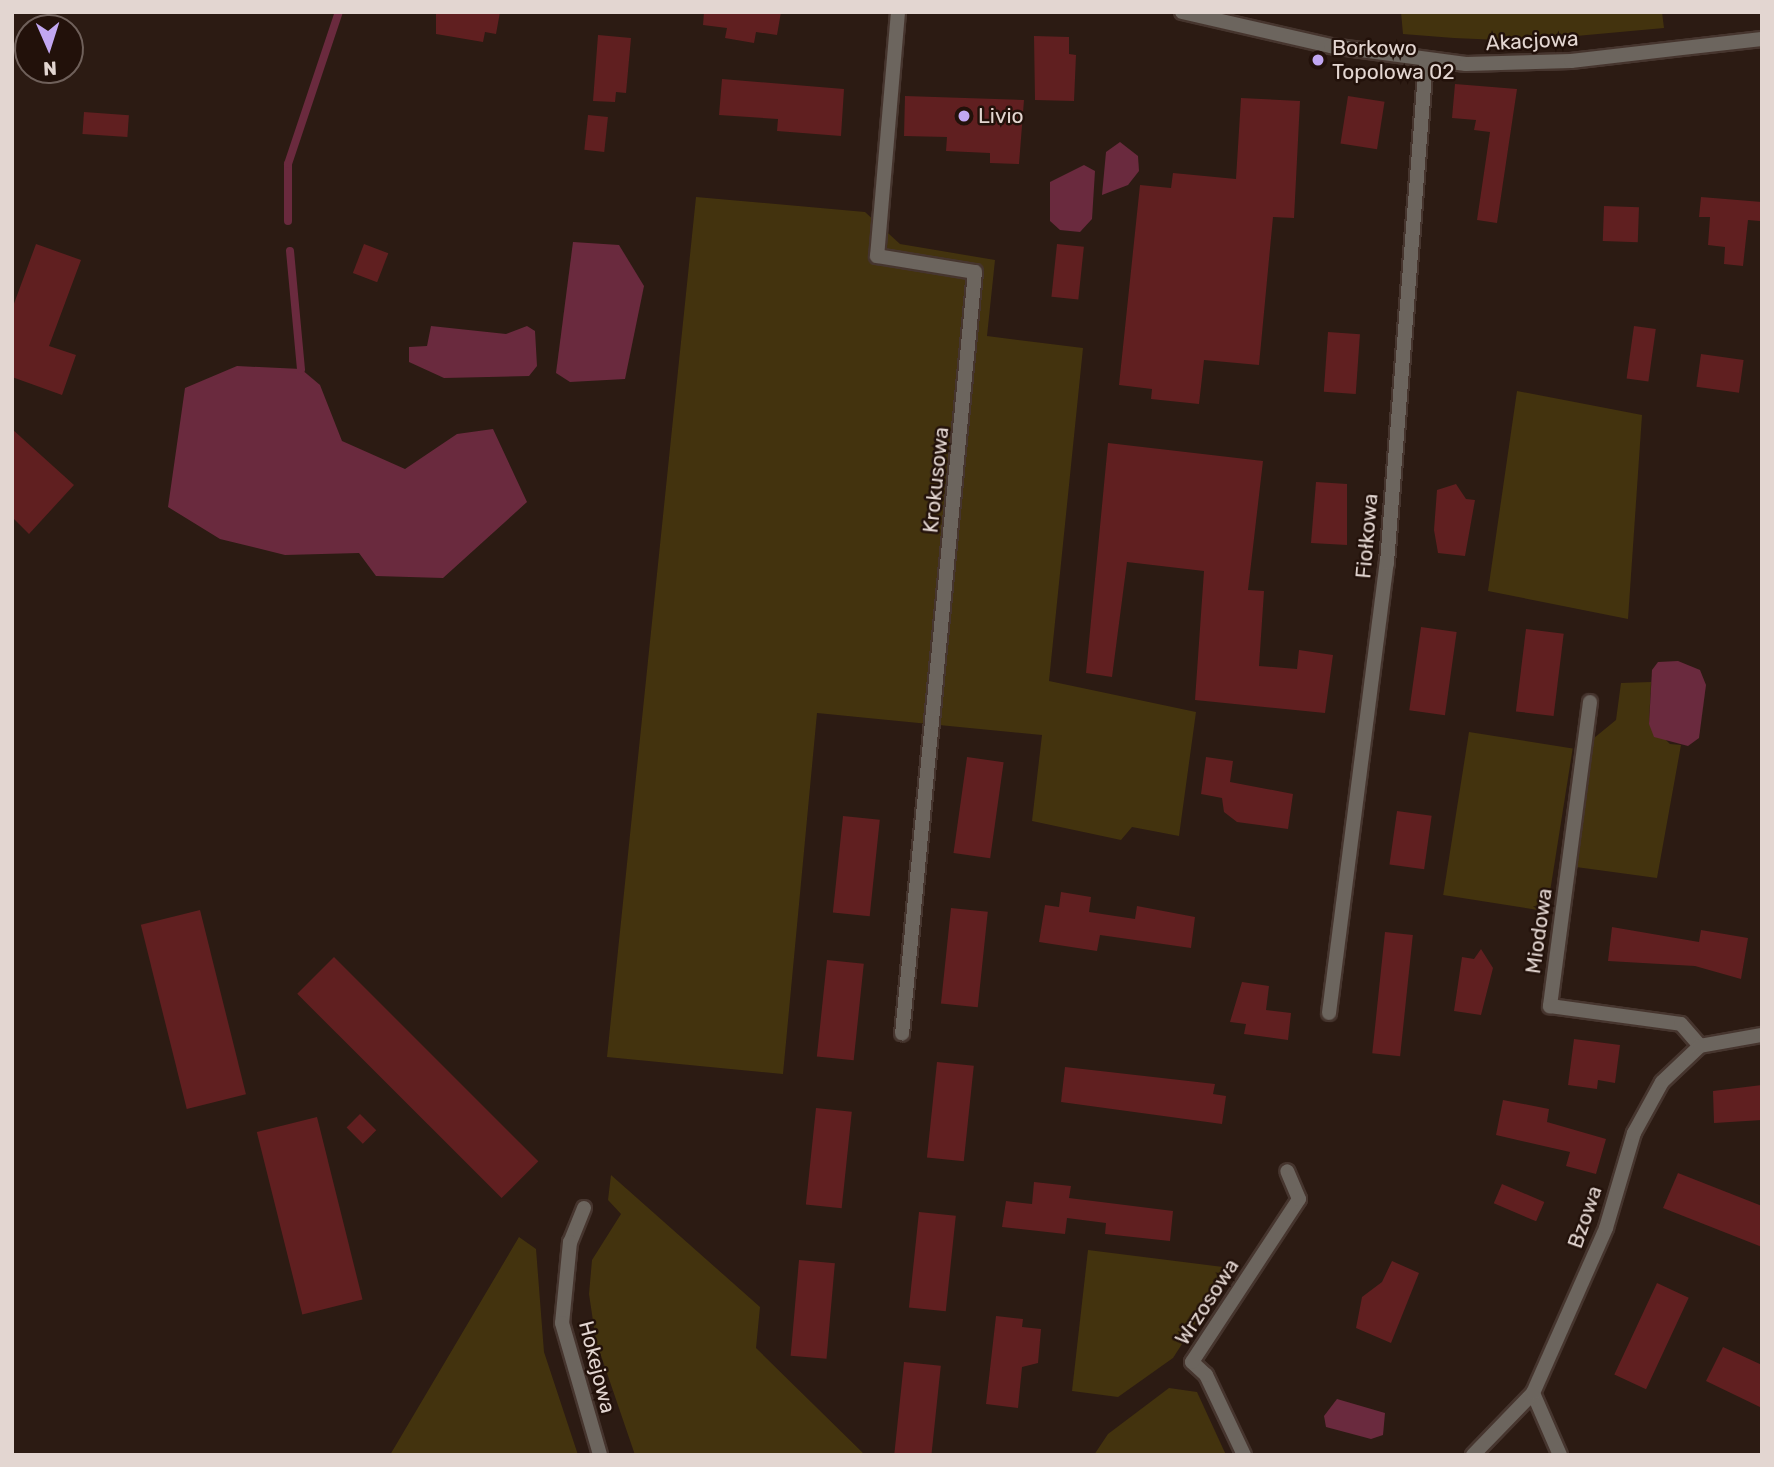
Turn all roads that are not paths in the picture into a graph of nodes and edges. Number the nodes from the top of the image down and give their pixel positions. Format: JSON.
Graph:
{"nodes":[{"id":1,"x":898,"y":12,"type":"edge"},
{"id":2,"x":1182,"y":12,"type":"edge"},
{"id":3,"x":1199,"y":14,"type":"edge"},
{"id":4,"x":1762,"y":39,"type":"edge"},
{"id":5,"x":1426,"y":61,"type":"junction"},
{"id":6,"x":1590,"y":702,"type":"dead end"},
{"id":7,"x":1329,"y":1013,"type":"dead end"},
{"id":8,"x":902,"y":1034,"type":"dead end"},
{"id":9,"x":1762,"y":1035,"type":"edge"},
{"id":10,"x":1700,"y":1046,"type":"junction"},
{"id":11,"x":1287,"y":1171,"type":"dead end"},
{"id":12,"x":584,"y":1209,"type":"dead end"},
{"id":13,"x":1533,"y":1393,"type":"junction"},
{"id":14,"x":600,"y":1455,"type":"edge"},
{"id":15,"x":1244,"y":1455,"type":"edge"},
{"id":16,"x":1473,"y":1455,"type":"edge"},
{"id":17,"x":1560,"y":1455,"type":"edge"}],
"edges":[{"from":1,"to":8,"type":"street","name":"Krokusowa"},
{"from":2,"to":3,"type":"street","name":"Akacjowa"},
{"from":3,"to":5,"type":"street","name":"Akacjowa"},
{"from":4,"to":5,"type":"street","name":"Akacjowa"},
{"from":5,"to":7,"type":"street","name":"Fiołkowa"},
{"from":6,"to":10,"type":"street","name":"Miodowa"},
{"from":9,"to":10,"type":"street"},
{"from":10,"to":13,"type":"street","name":"Bzowa"},
{"from":11,"to":15,"type":"street","name":"Wrzosowa"},
{"from":12,"to":14,"type":"street","name":"Hokejowa"},
{"from":13,"to":16,"type":"street","name":"Bzowa"},
{"from":13,"to":17,"type":"street"}]}
